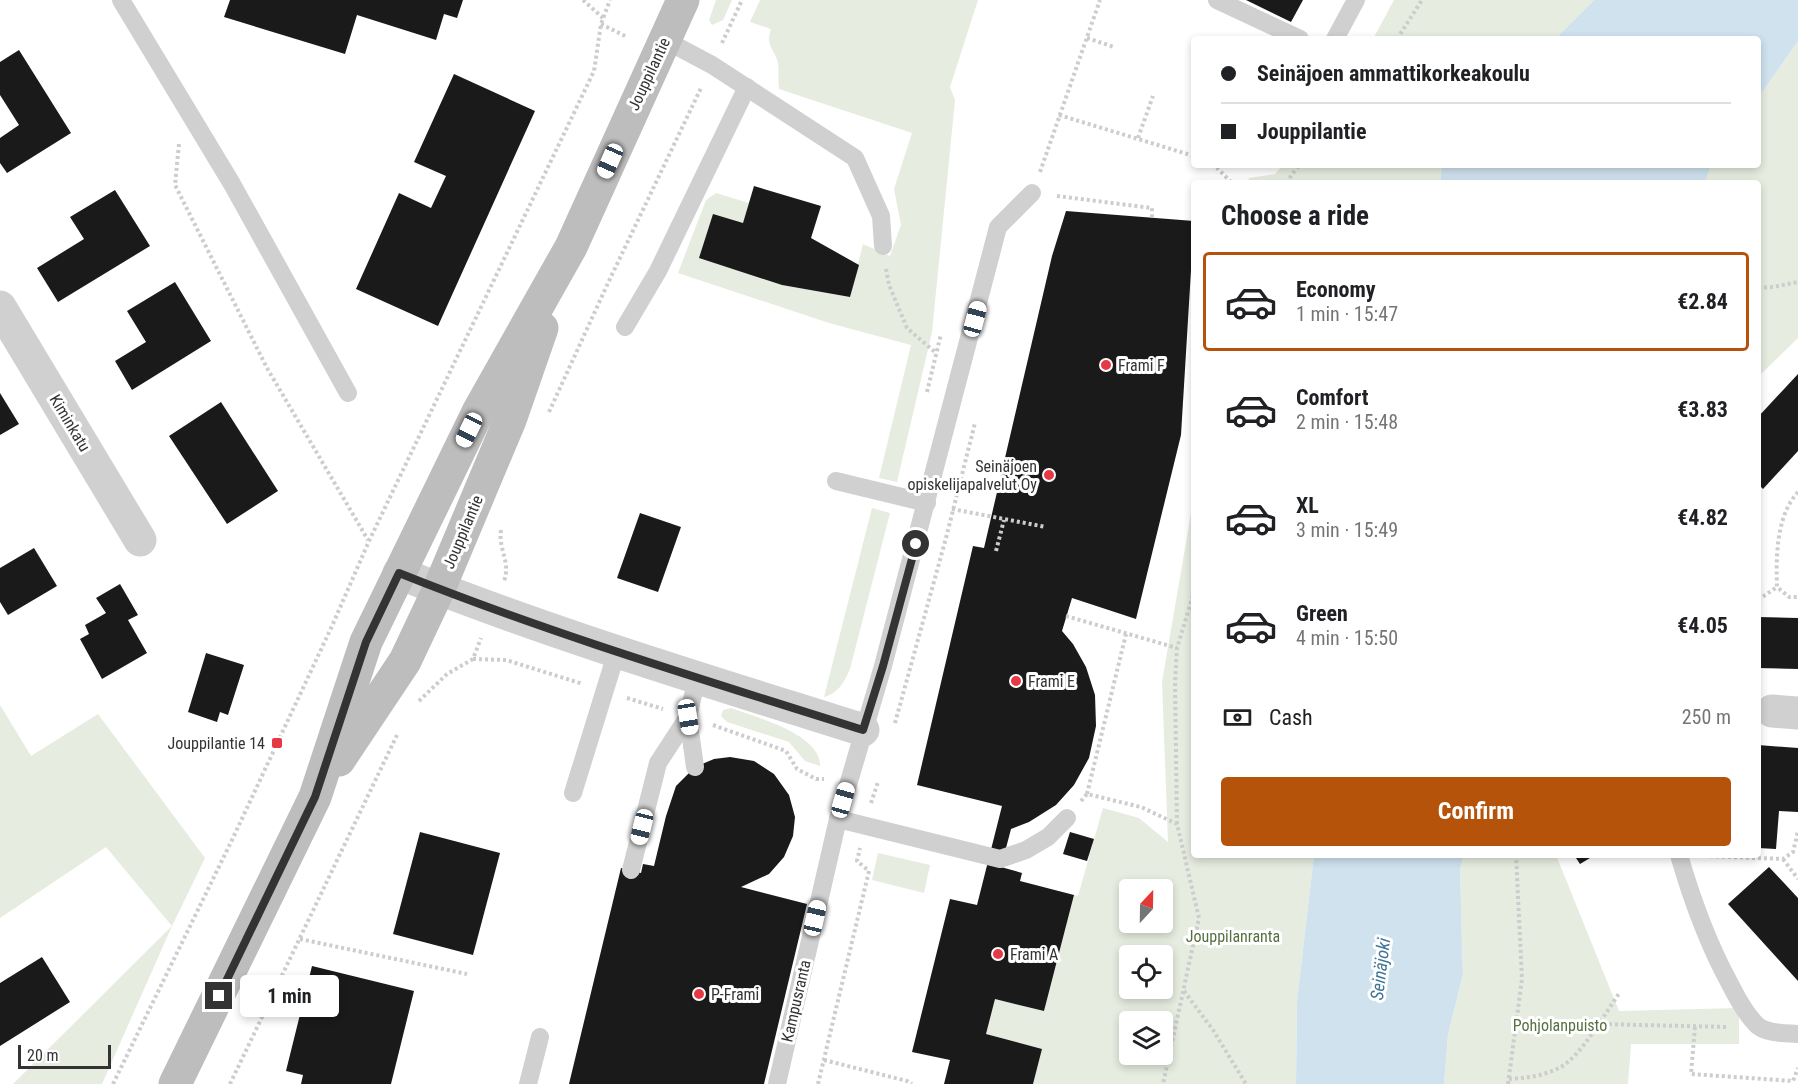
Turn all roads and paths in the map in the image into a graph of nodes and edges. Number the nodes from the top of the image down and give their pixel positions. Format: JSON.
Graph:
{"nodes":[{"id":1,"x":121,"y":0,"type":"edge"},
{"id":2,"x":583,"y":0,"type":"edge"},
{"id":3,"x":610,"y":0,"type":"edge"},
{"id":4,"x":683,"y":0,"type":"edge"},
{"id":5,"x":742,"y":0,"type":"edge"},
{"id":6,"x":1100,"y":0,"type":"edge"},
{"id":7,"x":1217,"y":0,"type":"edge"},
{"id":8,"x":1356,"y":0,"type":"edge"},
{"id":9,"x":1422,"y":0,"type":"edge"},
{"id":10,"x":603,"y":18,"type":"junction"},
{"id":11,"x":601,"y":24,"type":"junction"},
{"id":12,"x":1294,"y":36,"type":"edge"},
{"id":13,"x":1337,"y":36,"type":"edge"},
{"id":14,"x":1399,"y":36,"type":"edge"},
{"id":15,"x":627,"y":37,"type":"dead end"},
{"id":16,"x":1087,"y":38,"type":"junction"},
{"id":17,"x":665,"y":40,"type":"junction"},
{"id":18,"x":1113,"y":47,"type":"dead end"},
{"id":19,"x":712,"y":65,"type":"junction"},
{"id":20,"x":747,"y":87,"type":"junction"},
{"id":21,"x":1153,"y":96,"type":"dead end"},
{"id":22,"x":183,"y":103,"type":"junction"},
{"id":23,"x":1059,"y":115,"type":"junction"},
{"id":24,"x":1138,"y":138,"type":"junction"},
{"id":25,"x":1191,"y":155,"type":"edge"},
{"id":26,"x":1217,"y":168,"type":"edge"},
{"id":27,"x":1229,"y":180,"type":"edge"},
{"id":28,"x":1032,"y":193,"type":"junction"},
{"id":29,"x":1152,"y":218,"type":"dead end"},
{"id":30,"x":883,"y":246,"type":"joint"},
{"id":31,"x":570,"y":247,"type":"junction"},
{"id":32,"x":1798,"y":282,"type":"edge"},
{"id":33,"x":1761,"y":288,"type":"edge"},
{"id":34,"x":0,"y":307,"type":"edge"},
{"id":35,"x":625,"y":327,"type":"dead end"},
{"id":36,"x":936,"y":353,"type":"dead end"},
{"id":37,"x":348,"y":393,"type":"dead end"},
{"id":38,"x":546,"y":420,"type":"dead end"},
{"id":39,"x":836,"y":481,"type":"dead end"},
{"id":40,"x":1798,"y":492,"type":"edge"},
{"id":41,"x":927,"y":503,"type":"junction"},
{"id":42,"x":954,"y":509,"type":"dead end"},
{"id":43,"x":1004,"y":520,"type":"junction"},
{"id":44,"x":501,"y":526,"type":"dead end"},
{"id":45,"x":1046,"y":527,"type":"dead end"},
{"id":46,"x":140,"y":540,"type":"dead end"},
{"id":47,"x":369,"y":541,"type":"junction"},
{"id":48,"x":996,"y":551,"type":"dead end"},
{"id":49,"x":399,"y":573,"type":"junction"},
{"id":50,"x":1777,"y":587,"type":"junction"},
{"id":51,"x":439,"y":589,"type":"junction"},
{"id":52,"x":1798,"y":597,"type":"edge"},
{"id":53,"x":1761,"y":598,"type":"edge"},
{"id":54,"x":1191,"y":602,"type":"edge"},
{"id":55,"x":492,"y":609,"type":"junction"},
{"id":56,"x":1066,"y":616,"type":"dead end"},
{"id":57,"x":1126,"y":634,"type":"junction"},
{"id":58,"x":1177,"y":648,"type":"junction"},
{"id":59,"x":617,"y":651,"type":"junction"},
{"id":60,"x":473,"y":659,"type":"junction"},
{"id":61,"x":697,"y":678,"type":"junction"},
{"id":62,"x":604,"y":690,"type":"junction"},
{"id":63,"x":414,"y":708,"type":"dead end"},
{"id":64,"x":688,"y":717,"type":"junction"},
{"id":65,"x":863,"y":730,"type":"junction"},
{"id":66,"x":397,"y":735,"type":"dead end"},
{"id":67,"x":695,"y":767,"type":"dead end"},
{"id":68,"x":816,"y":779,"type":"dead end"},
{"id":69,"x":878,"y":779,"type":"dead end"},
{"id":70,"x":573,"y":793,"type":"dead end"},
{"id":71,"x":1088,"y":794,"type":"junction"},
{"id":72,"x":315,"y":797,"type":"junction"},
{"id":73,"x":1067,"y":818,"type":"joint"},
{"id":74,"x":838,"y":819,"type":"junction"},
{"id":75,"x":1177,"y":824,"type":"junction"},
{"id":76,"x":865,"y":826,"type":"junction"},
{"id":77,"x":1798,"y":831,"type":"edge"},
{"id":78,"x":1516,"y":858,"type":"edge"},
{"id":79,"x":1680,"y":858,"type":"edge"},
{"id":80,"x":1747,"y":858,"type":"edge"},
{"id":81,"x":1783,"y":860,"type":"junction"},
{"id":82,"x":631,"y":870,"type":"dead end"},
{"id":83,"x":1798,"y":879,"type":"edge"},
{"id":84,"x":300,"y":939,"type":"junction"},
{"id":85,"x":467,"y":974,"type":"dead end"},
{"id":86,"x":1184,"y":990,"type":"junction"},
{"id":87,"x":1620,"y":992,"type":"dead end"},
{"id":88,"x":1597,"y":1024,"type":"junction"},
{"id":89,"x":1695,"y":1027,"type":"junction"},
{"id":90,"x":1759,"y":1027,"type":"junction"},
{"id":91,"x":1798,"y":1034,"type":"edge"},
{"id":92,"x":540,"y":1037,"type":"dead end"},
{"id":93,"x":824,"y":1060,"type":"junction"},
{"id":94,"x":1798,"y":1068,"type":"edge"},
{"id":95,"x":178,"y":1081,"type":"edge"},
{"id":96,"x":1508,"y":1082,"type":"edge"},
{"id":97,"x":909,"y":1083,"type":"edge"},
{"id":98,"x":112,"y":1084,"type":"edge"},
{"id":99,"x":230,"y":1084,"type":"edge"},
{"id":100,"x":528,"y":1084,"type":"edge"},
{"id":101,"x":777,"y":1084,"type":"edge"},
{"id":102,"x":818,"y":1084,"type":"edge"},
{"id":103,"x":1163,"y":1084,"type":"edge"},
{"id":104,"x":1246,"y":1084,"type":"edge"}],
"edges":[{"from":1,"to":22,"type":"lane"},
{"from":2,"to":10,"type":"path"},
{"from":3,"to":10,"type":"path"},
{"from":4,"to":17,"type":"main road","name":"Jouppilantie"},
{"from":5,"to":19,"type":"path"},
{"from":6,"to":16,"type":"path"},
{"from":7,"to":12,"type":"lane"},
{"from":8,"to":13,"type":"lane"},
{"from":9,"to":14,"type":"path"},
{"from":10,"to":11,"type":"path"},
{"from":11,"to":15,"type":"path"},
{"from":11,"to":47,"type":"path"},
{"from":16,"to":18,"type":"path"},
{"from":16,"to":23,"type":"path"},
{"from":17,"to":19,"type":"lane"},
{"from":17,"to":31,"type":"main road","name":"Jouppilantie"},
{"from":19,"to":20,"type":"lane"},
{"from":19,"to":38,"type":"path"},
{"from":20,"to":30,"type":"lane"},
{"from":20,"to":35,"type":"lane"},
{"from":21,"to":24,"type":"path"},
{"from":22,"to":37,"type":"lane"},
{"from":22,"to":47,"type":"path"},
{"from":23,"to":24,"type":"path"},
{"from":23,"to":28,"type":"path"},
{"from":24,"to":25,"type":"path"},
{"from":26,"to":27,"type":"path"},
{"from":28,"to":29,"type":"path"},
{"from":28,"to":41,"type":"lane","name":"Kampusranta"},
{"from":30,"to":36,"type":"path"},
{"from":31,"to":49,"type":"main road","name":"Jouppilantie"},
{"from":31,"to":51,"type":"main road","name":"Jouppilantie"},
{"from":32,"to":33,"type":"path"},
{"from":34,"to":46,"type":"street","name":"Kiminkatu"},
{"from":39,"to":41,"type":"lane"},
{"from":40,"to":50,"type":"path"},
{"from":41,"to":65,"type":"lane","name":"Kampusranta"},
{"from":42,"to":43,"type":"path"},
{"from":43,"to":45,"type":"path"},
{"from":43,"to":48,"type":"path"},
{"from":44,"to":55,"type":"path"},
{"from":47,"to":98,"type":"path"},
{"from":49,"to":51,"type":"street"},
{"from":49,"to":72,"type":"main road","name":"Jouppilantie"},
{"from":50,"to":52,"type":"path"},
{"from":50,"to":53,"type":"path"},
{"from":51,"to":55,"type":"street"},
{"from":51,"to":72,"type":"main road","name":"Jouppilantie"},
{"from":54,"to":58,"type":"path"},
{"from":55,"to":59,"type":"street"},
{"from":55,"to":60,"type":"path"},
{"from":56,"to":57,"type":"path"},
{"from":57,"to":58,"type":"path"},
{"from":57,"to":71,"type":"path"},
{"from":58,"to":75,"type":"path"},
{"from":59,"to":61,"type":"street"},
{"from":59,"to":62,"type":"lane"},
{"from":60,"to":62,"type":"path"},
{"from":60,"to":63,"type":"path"},
{"from":61,"to":64,"type":"lane"},
{"from":61,"to":65,"type":"street"},
{"from":62,"to":64,"type":"path"},
{"from":62,"to":70,"type":"lane"},
{"from":64,"to":67,"type":"lane"},
{"from":64,"to":68,"type":"path"},
{"from":64,"to":82,"type":"lane"},
{"from":65,"to":74,"type":"lane","name":"Kampusranta"},
{"from":66,"to":84,"type":"path"},
{"from":69,"to":76,"type":"path"},
{"from":71,"to":73,"type":"path"},
{"from":71,"to":75,"type":"path"},
{"from":72,"to":95,"type":"main road","name":"Jouppilantie"},
{"from":73,"to":76,"type":"lane"},
{"from":74,"to":76,"type":"lane"},
{"from":74,"to":101,"type":"lane","name":"Kampusranta"},
{"from":75,"to":86,"type":"path"},
{"from":76,"to":93,"type":"path"},
{"from":77,"to":81,"type":"path"},
{"from":78,"to":96,"type":"path"},
{"from":79,"to":90,"type":"lane"},
{"from":80,"to":81,"type":"path"},
{"from":81,"to":83,"type":"path"},
{"from":84,"to":85,"type":"path"},
{"from":84,"to":99,"type":"path"},
{"from":86,"to":103,"type":"path"},
{"from":86,"to":104,"type":"path"},
{"from":87,"to":88,"type":"path"},
{"from":88,"to":89,"type":"path"},
{"from":88,"to":96,"type":"path"},
{"from":89,"to":90,"type":"path"},
{"from":89,"to":94,"type":"path"},
{"from":90,"to":91,"type":"lane"},
{"from":92,"to":100,"type":"lane"},
{"from":93,"to":97,"type":"path"},
{"from":93,"to":102,"type":"path"}]}
